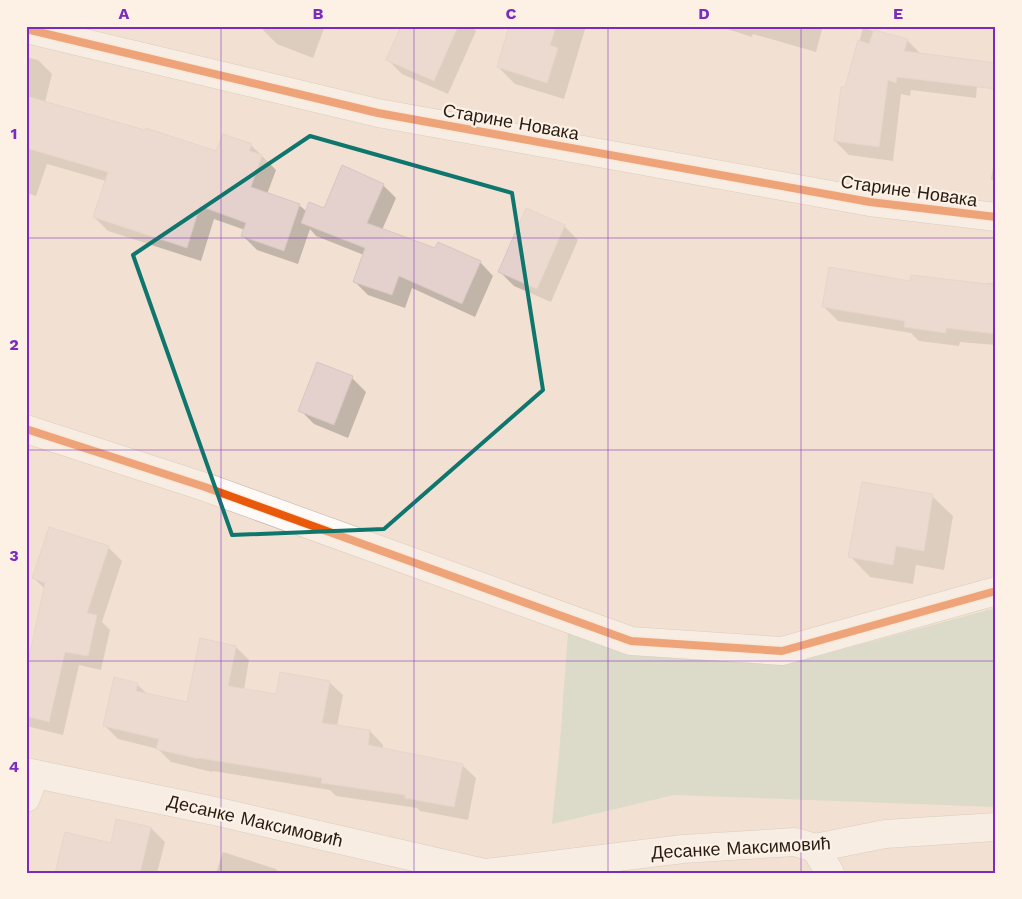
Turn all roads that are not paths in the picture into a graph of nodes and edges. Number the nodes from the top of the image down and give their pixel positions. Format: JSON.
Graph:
{"nodes":[{"id":1,"x":26,"y":29,"type":"edge"},
{"id":2,"x":996,"y":218,"type":"edge"},
{"id":3,"x":26,"y":428,"type":"edge"},
{"id":4,"x":996,"y":592,"type":"edge"},
{"id":5,"x":29,"y":782,"type":"edge"},
{"id":6,"x":996,"y":827,"type":"edge"},
{"id":7,"x":815,"y":848,"type":"junction"},
{"id":8,"x":485,"y":873,"type":"edge"},
{"id":9,"x":830,"y":873,"type":"edge"}],
"edges":[{"from":1,"to":2,"type":"street","name":"Старине Новака"},
{"from":3,"to":4,"type":"street"},
{"from":5,"to":8,"type":"street","name":"Десанке Максимовић"},
{"from":6,"to":7,"type":"street","name":"Десанке Максимовић"},
{"from":7,"to":8,"type":"street","name":"Десанке Максимовић"},
{"from":7,"to":9,"type":"street"}]}
